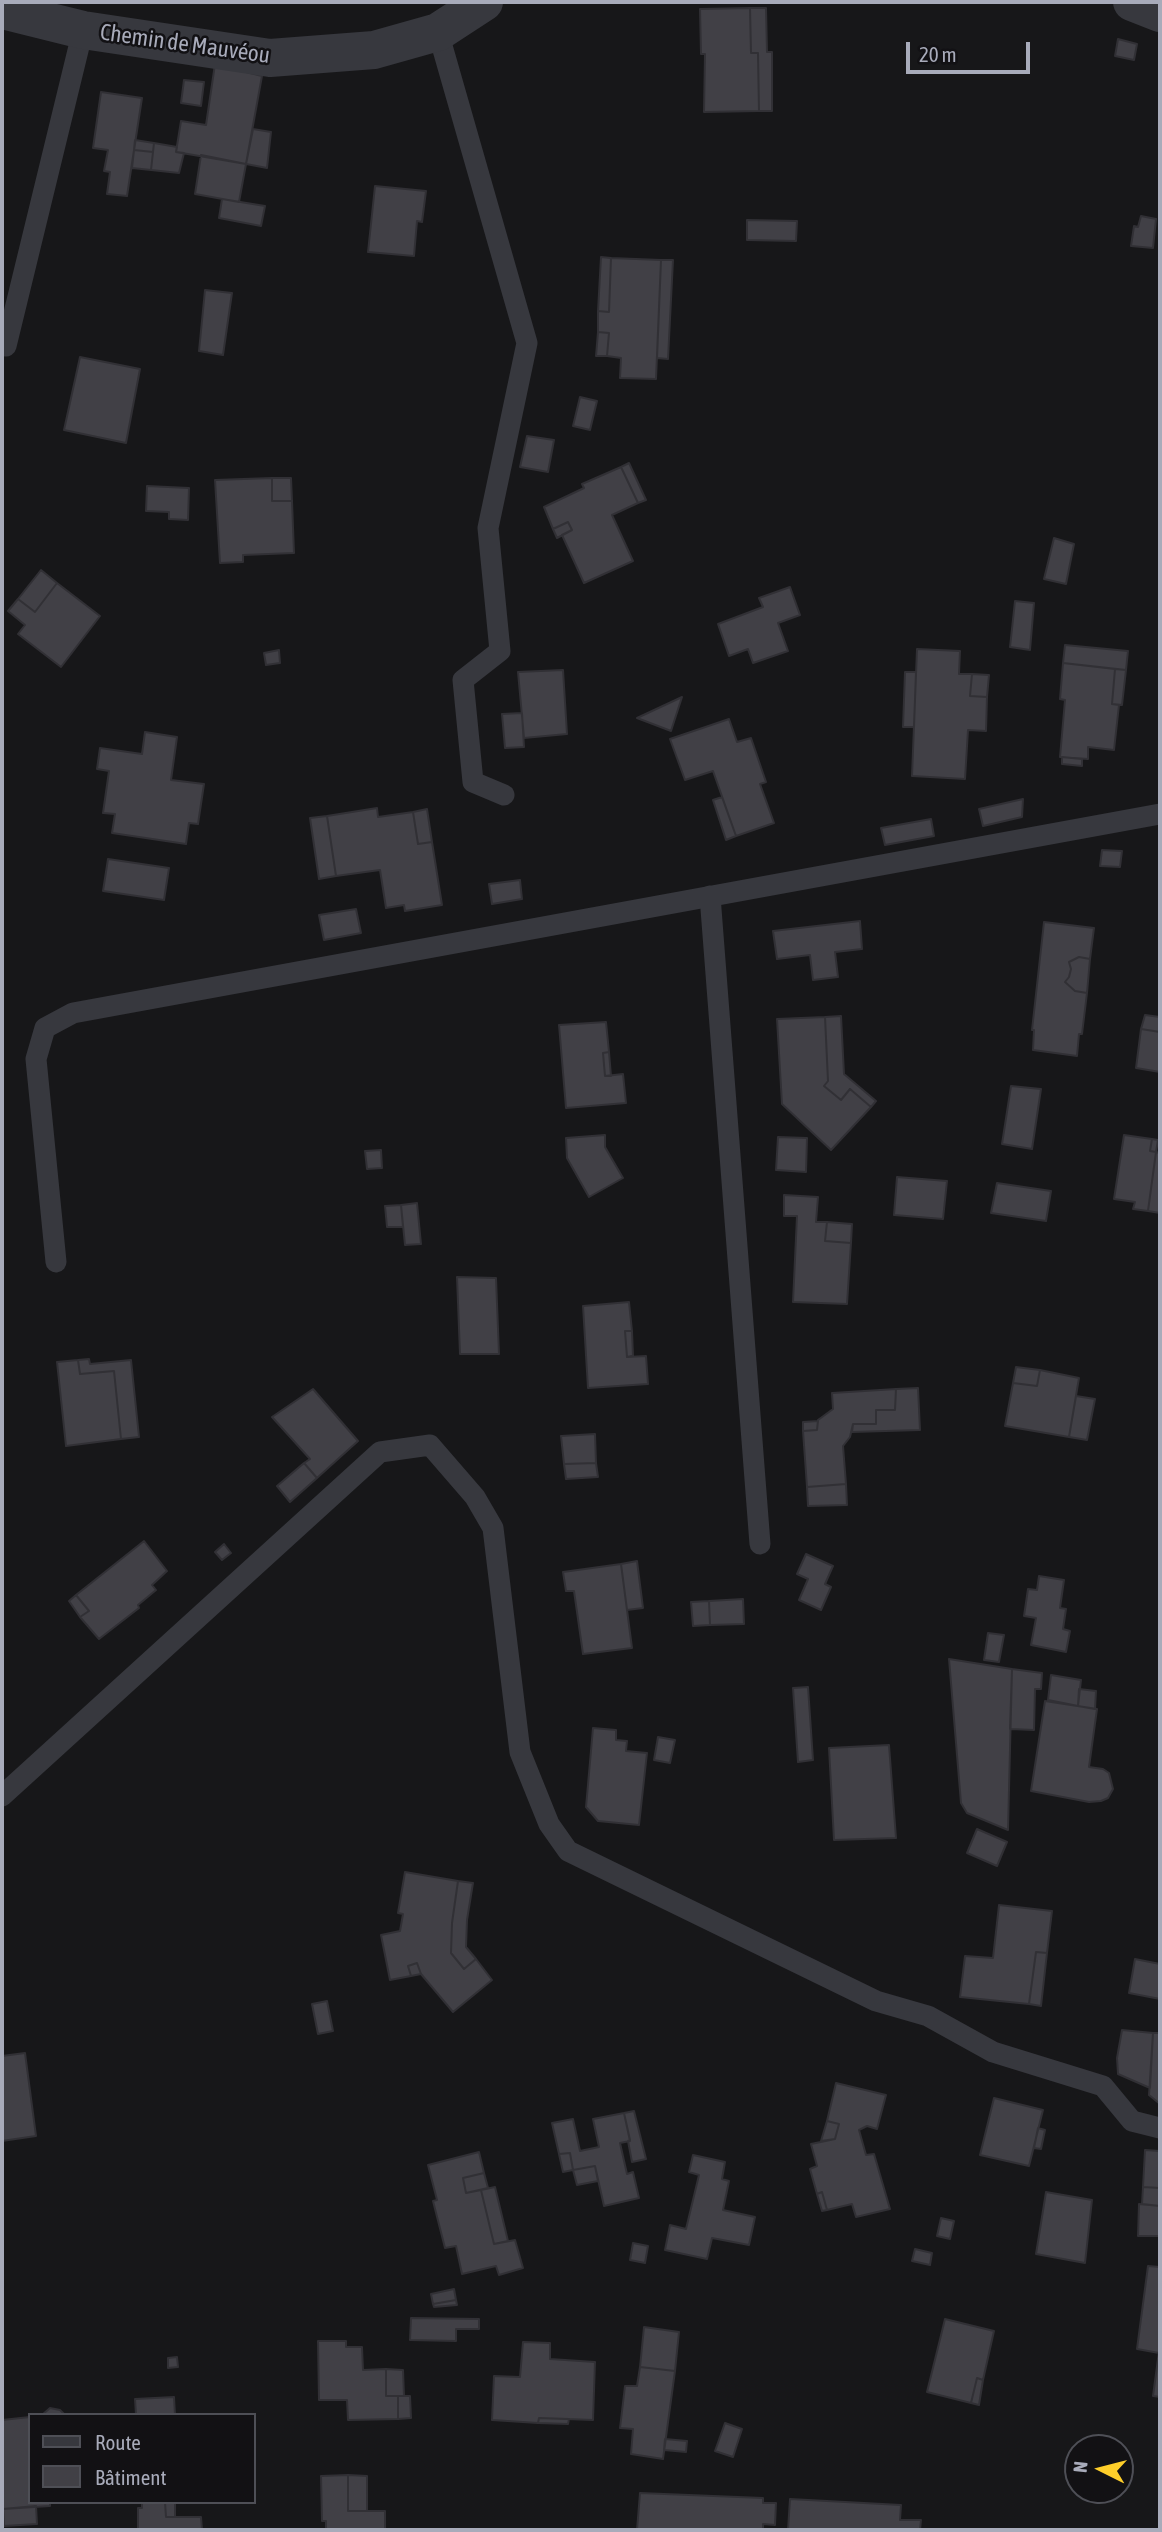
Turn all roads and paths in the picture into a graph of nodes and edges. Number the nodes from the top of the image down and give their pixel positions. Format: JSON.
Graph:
{"nodes":[{"id":1,"x":484,"y":2,"type":"edge"},
{"id":2,"x":1132,"y":2,"type":"edge"},
{"id":3,"x":2,"y":10,"type":"edge"},
{"id":4,"x":1160,"y":13,"type":"edge"},
{"id":5,"x":83,"y":30,"type":"junction"},
{"id":6,"x":438,"y":32,"type":"junction"},
{"id":7,"x":6,"y":346,"type":"dead end"},
{"id":8,"x":504,"y":795,"type":"dead end"},
{"id":9,"x":1160,"y":814,"type":"edge"},
{"id":10,"x":710,"y":896,"type":"junction"},
{"id":11,"x":56,"y":1262,"type":"dead end"},
{"id":12,"x":760,"y":1544,"type":"dead end"},
{"id":13,"x":2,"y":1796,"type":"edge"},
{"id":14,"x":1160,"y":2128,"type":"edge"}],
"edges":[{"from":1,"to":6,"type":"street","name":"Chemin de Mauvéou"},
{"from":2,"to":4,"type":"street"},
{"from":3,"to":5,"type":"street","name":"Chemin de Mauvéou"},
{"from":5,"to":6,"type":"street","name":"Chemin de Mauvéou"},
{"from":5,"to":7,"type":"lane"},
{"from":6,"to":8,"type":"lane"},
{"from":9,"to":10,"type":"lane"},
{"from":10,"to":11,"type":"lane"},
{"from":10,"to":12,"type":"lane"},
{"from":13,"to":14,"type":"lane"}]}
